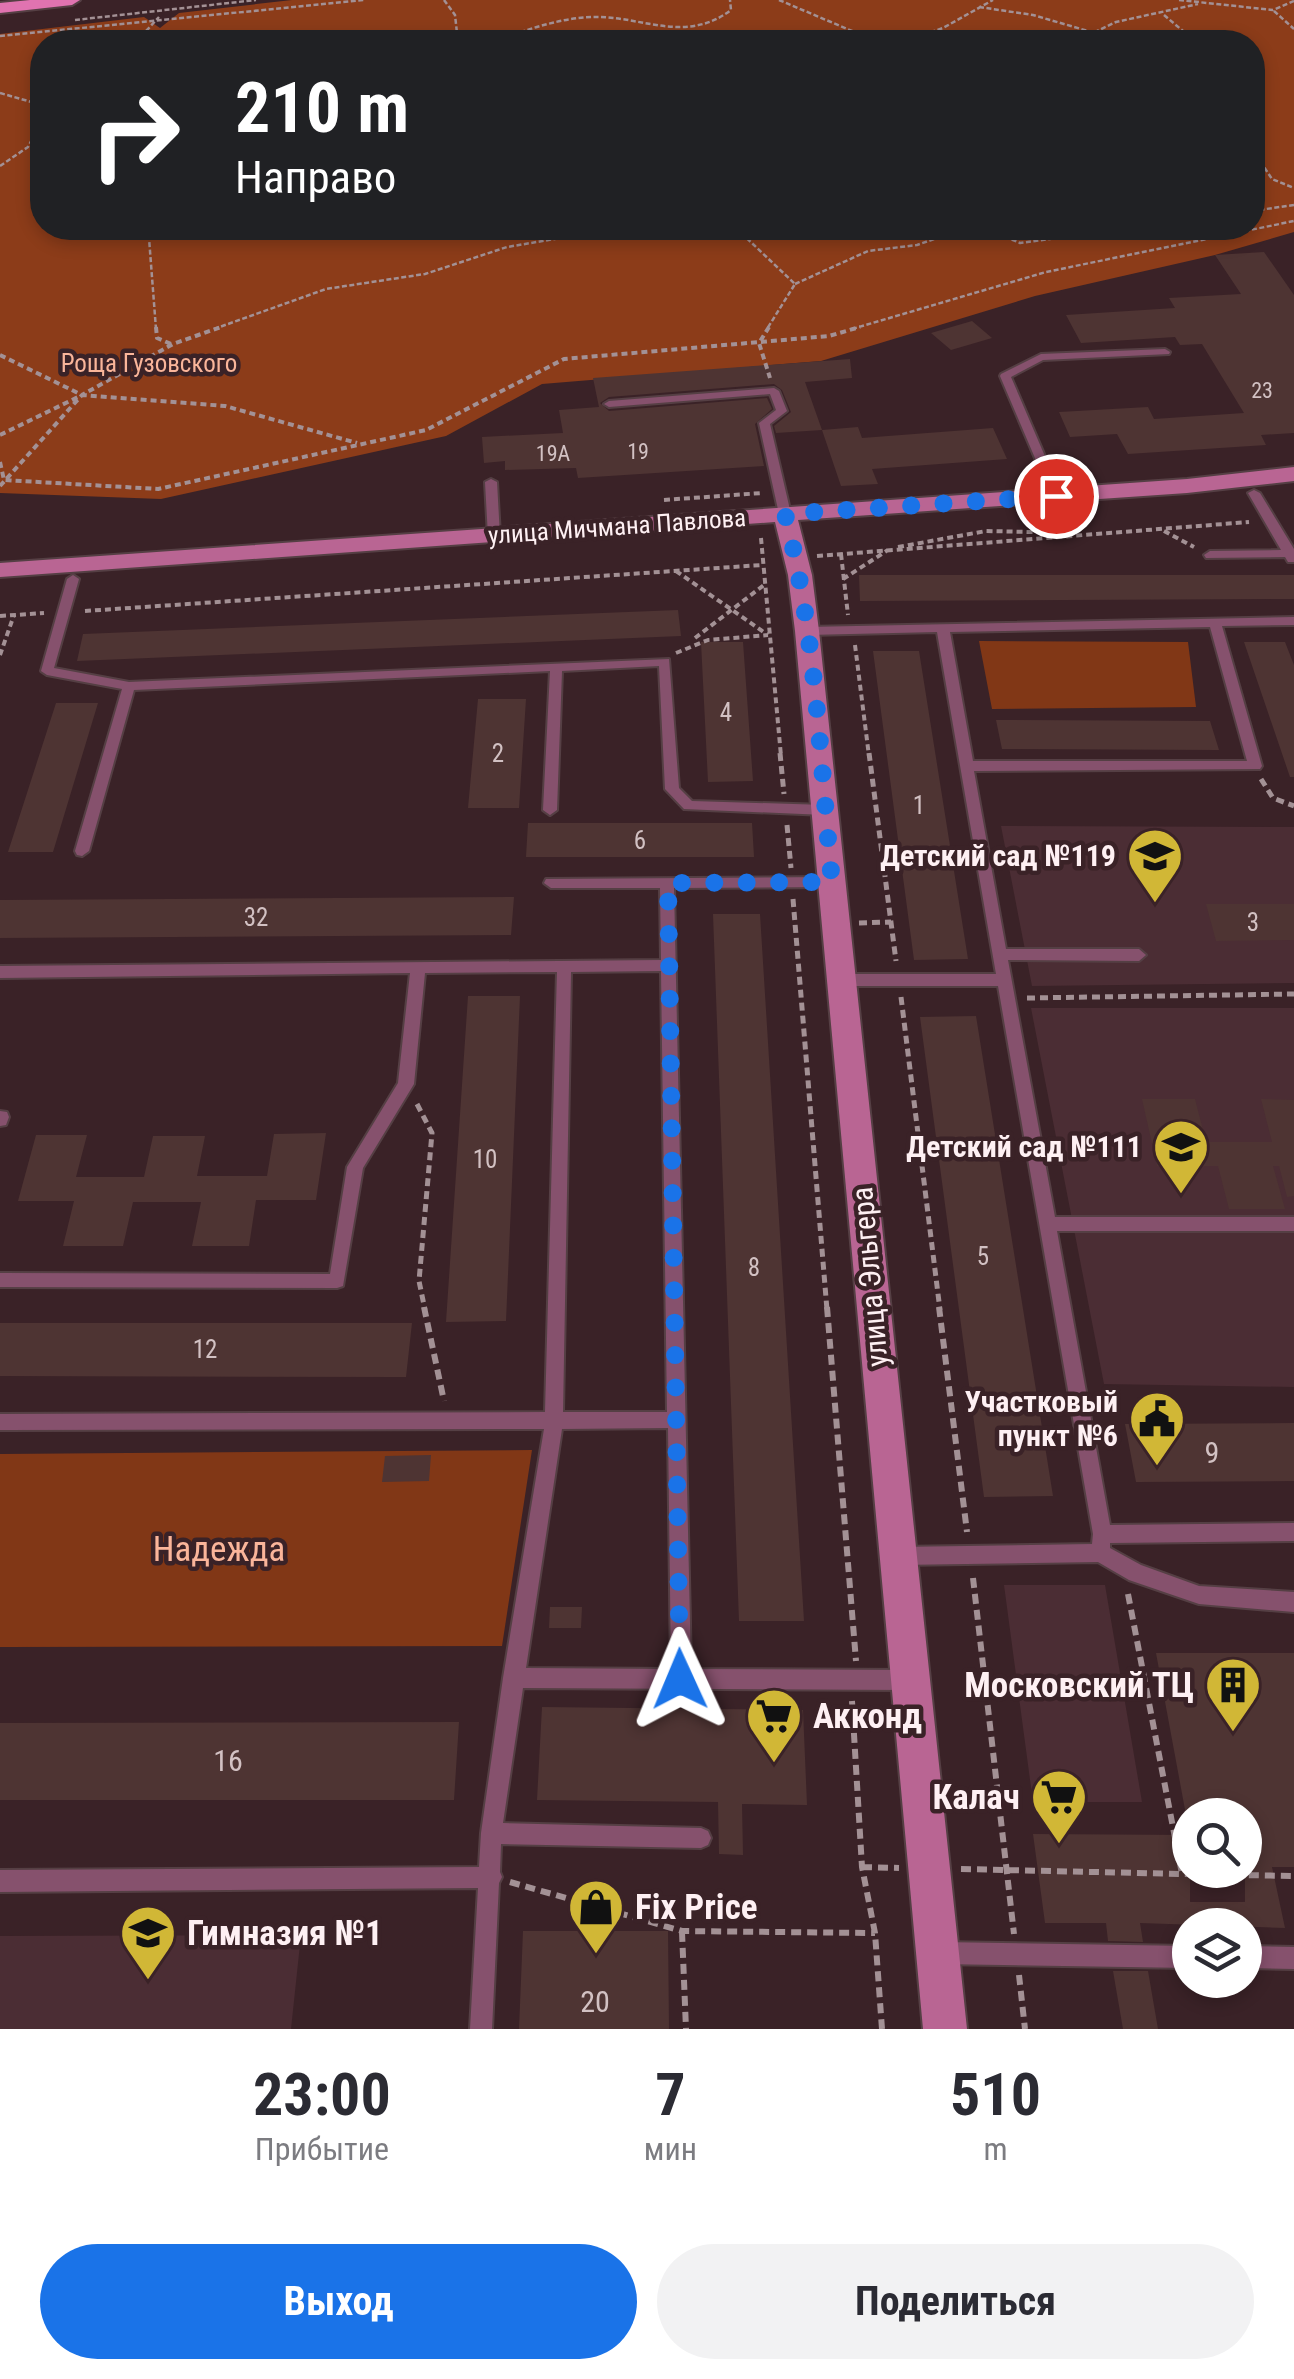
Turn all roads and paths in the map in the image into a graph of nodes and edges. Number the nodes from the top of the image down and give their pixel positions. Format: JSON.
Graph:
{"nodes":[{"id":1,"x":72,"y":0,"type":"edge"},
{"id":2,"x":256,"y":0,"type":"edge"},
{"id":3,"x":364,"y":0,"type":"edge"},
{"id":4,"x":444,"y":0,"type":"edge"},
{"id":5,"x":730,"y":0,"type":"edge"},
{"id":6,"x":779,"y":0,"type":"edge"},
{"id":7,"x":993,"y":0,"type":"edge"},
{"id":8,"x":1179,"y":0,"type":"edge"},
{"id":9,"x":1294,"y":2,"type":"edge"},
{"id":10,"x":1198,"y":4,"type":"junction"},
{"id":11,"x":0,"y":8,"type":"edge"},
{"id":12,"x":980,"y":8,"type":"junction"},
{"id":13,"x":164,"y":10,"type":"junction"},
{"id":14,"x":1273,"y":10,"type":"junction"},
{"id":15,"x":1164,"y":16,"type":"junction"},
{"id":16,"x":158,"y":18,"type":"junction"},
{"id":17,"x":73,"y":20,"type":"dead end"},
{"id":18,"x":1294,"y":29,"type":"edge"},
{"id":19,"x":53,"y":30,"type":"edge"},
{"id":20,"x":147,"y":30,"type":"edge"},
{"id":21,"x":457,"y":30,"type":"edge"},
{"id":22,"x":524,"y":30,"type":"edge"},
{"id":23,"x":850,"y":30,"type":"edge"},
{"id":24,"x":936,"y":30,"type":"edge"},
{"id":25,"x":1085,"y":30,"type":"edge"},
{"id":26,"x":1093,"y":30,"type":"edge"},
{"id":27,"x":1181,"y":30,"type":"edge"},
{"id":28,"x":30,"y":33,"type":"edge"},
{"id":29,"x":0,"y":36,"type":"edge"},
{"id":30,"x":0,"y":93,"type":"edge"},
{"id":31,"x":30,"y":102,"type":"edge"},
{"id":32,"x":30,"y":142,"type":"edge"},
{"id":33,"x":0,"y":166,"type":"edge"},
{"id":34,"x":1265,"y":168,"type":"edge"},
{"id":35,"x":1294,"y":188,"type":"edge"},
{"id":36,"x":1294,"y":205,"type":"edge"},
{"id":37,"x":1265,"y":208,"type":"edge"},
{"id":38,"x":1294,"y":221,"type":"edge"},
{"id":39,"x":1265,"y":227,"type":"edge"},
{"id":40,"x":150,"y":240,"type":"edge"},
{"id":41,"x":552,"y":240,"type":"edge"},
{"id":42,"x":749,"y":240,"type":"edge"},
{"id":43,"x":933,"y":240,"type":"edge"},
{"id":44,"x":1011,"y":240,"type":"edge"},
{"id":45,"x":1048,"y":240,"type":"edge"},
{"id":46,"x":1202,"y":240,"type":"edge"},
{"id":47,"x":795,"y":284,"type":"junction"},
{"id":48,"x":760,"y":342,"type":"junction"},
{"id":49,"x":173,"y":344,"type":"junction"},
{"id":50,"x":1165,"y":352,"type":"dead end"},
{"id":51,"x":0,"y":355,"type":"edge"},
{"id":52,"x":774,"y":391,"type":"junction"},
{"id":53,"x":82,"y":395,"type":"junction"},
{"id":54,"x":610,"y":404,"type":"dead end"},
{"id":55,"x":0,"y":435,"type":"edge"},
{"id":56,"x":360,"y":444,"type":"junction"},
{"id":57,"x":0,"y":462,"type":"edge"},
{"id":58,"x":1294,"y":474,"type":"edge"},
{"id":59,"x":1,"y":482,"type":"edge"},
{"id":60,"x":491,"y":482,"type":"dead end"},
{"id":61,"x":1250,"y":487,"type":"junction"},
{"id":62,"x":1294,"y":488,"type":"edge"},
{"id":63,"x":769,"y":492,"type":"dead end"},
{"id":64,"x":658,"y":500,"type":"dead end"},
{"id":65,"x":1059,"y":501,"type":"junction"},
{"id":66,"x":787,"y":520,"type":"junction"},
{"id":67,"x":1263,"y":521,"type":"dead end"},
{"id":68,"x":1161,"y":530,"type":"junction"},
{"id":69,"x":1088,"y":534,"type":"junction"},
{"id":70,"x":761,"y":538,"type":"dead end"},
{"id":71,"x":494,"y":542,"type":"junction"},
{"id":72,"x":889,"y":550,"type":"junction"},
{"id":73,"x":841,"y":554,"type":"junction"},
{"id":74,"x":1210,"y":555,"type":"joint"},
{"id":75,"x":1292,"y":556,"type":"edge"},
{"id":76,"x":809,"y":557,"type":"dead end"},
{"id":77,"x":762,"y":565,"type":"junction"},
{"id":78,"x":0,"y":570,"type":"edge"},
{"id":79,"x":675,"y":571,"type":"junction"},
{"id":80,"x":75,"y":572,"type":"junction"},
{"id":81,"x":844,"y":579,"type":"junction"},
{"id":82,"x":0,"y":584,"type":"edge"},
{"id":83,"x":764,"y":584,"type":"junction"},
{"id":84,"x":731,"y":610,"type":"junction"},
{"id":85,"x":74,"y":611,"type":"dead end"},
{"id":86,"x":56,"y":613,"type":"dead end"},
{"id":87,"x":14,"y":615,"type":"junction"},
{"id":88,"x":0,"y":616,"type":"edge"},
{"id":89,"x":1294,"y":621,"type":"edge"},
{"id":90,"x":849,"y":624,"type":"dead end"},
{"id":91,"x":1214,"y":624,"type":"junction"},
{"id":92,"x":943,"y":629,"type":"junction"},
{"id":93,"x":807,"y":631,"type":"junction"},
{"id":94,"x":854,"y":634,"type":"dead end"},
{"id":95,"x":768,"y":635,"type":"junction"},
{"id":96,"x":693,"y":640,"type":"junction"},
{"id":97,"x":0,"y":655,"type":"edge"},
{"id":98,"x":665,"y":662,"type":"junction"},
{"id":99,"x":556,"y":668,"type":"junction"},
{"id":100,"x":129,"y":686,"type":"junction"},
{"id":101,"x":970,"y":766,"type":"junction"},
{"id":102,"x":1255,"y":766,"type":"junction"},
{"id":103,"x":784,"y":803,"type":"dead end"},
{"id":104,"x":1294,"y":806,"type":"edge"},
{"id":105,"x":550,"y":810,"type":"dead end"},
{"id":106,"x":825,"y":810,"type":"junction"},
{"id":107,"x":786,"y":817,"type":"dead end"},
{"id":108,"x":82,"y":851,"type":"dead end"},
{"id":109,"x":791,"y":876,"type":"dead end"},
{"id":110,"x":832,"y":882,"type":"junction"},
{"id":111,"x":668,"y":883,"type":"junction"},
{"id":112,"x":551,"y":884,"type":"dead end"},
{"id":113,"x":793,"y":895,"type":"dead end"},
{"id":114,"x":891,"y":922,"type":"junction"},
{"id":115,"x":853,"y":923,"type":"dead end"},
{"id":116,"x":1000,"y":954,"type":"junction"},
{"id":117,"x":1140,"y":955,"type":"dead end"},
{"id":118,"x":669,"y":965,"type":"junction"},
{"id":119,"x":564,"y":967,"type":"junction"},
{"id":120,"x":418,"y":969,"type":"junction"},
{"id":121,"x":898,"y":971,"type":"dead end"},
{"id":122,"x":0,"y":972,"type":"edge"},
{"id":123,"x":842,"y":980,"type":"junction"},
{"id":124,"x":1004,"y":980,"type":"junction"},
{"id":125,"x":900,"y":988,"type":"dead end"},
{"id":126,"x":1294,"y":994,"type":"edge"},
{"id":127,"x":1008,"y":999,"type":"junction"},
{"id":128,"x":406,"y":1084,"type":"junction"},
{"id":129,"x":1047,"y":1224,"type":"junction"},
{"id":130,"x":1294,"y":1224,"type":"edge"},
{"id":131,"x":0,"y":1280,"type":"edge"},
{"id":132,"x":676,"y":1420,"type":"junction"},
{"id":133,"x":449,"y":1421,"type":"junction"},
{"id":134,"x":0,"y":1422,"type":"edge"},
{"id":135,"x":554,"y":1422,"type":"junction"},
{"id":136,"x":1294,"y":1532,"type":"edge"},
{"id":137,"x":968,"y":1541,"type":"dead end"},
{"id":138,"x":1101,"y":1544,"type":"junction"},
{"id":139,"x":897,"y":1556,"type":"junction"},
{"id":140,"x":1122,"y":1565,"type":"junction"},
{"id":141,"x":972,"y":1566,"type":"dead end"},
{"id":142,"x":1294,"y":1602,"type":"edge"},
{"id":143,"x":856,"y":1651,"type":"dead end"},
{"id":144,"x":514,"y":1678,"type":"junction"},
{"id":145,"x":680,"y":1679,"type":"junction"},
{"id":146,"x":910,"y":1680,"type":"junction"},
{"id":147,"x":851,"y":1715,"type":"dead end"},
{"id":148,"x":1172,"y":1822,"type":"edge"},
{"id":149,"x":492,"y":1833,"type":"junction"},
{"id":150,"x":701,"y":1838,"type":"dead end"},
{"id":151,"x":862,"y":1867,"type":"junction"},
{"id":152,"x":904,"y":1868,"type":"dead end"},
{"id":153,"x":948,"y":1869,"type":"dead end"},
{"id":154,"x":1008,"y":1870,"type":"junction"},
{"id":155,"x":1172,"y":1874,"type":"edge"},
{"id":156,"x":1262,"y":1875,"type":"edge"},
{"id":157,"x":1294,"y":1876,"type":"edge"},
{"id":158,"x":491,"y":1877,"type":"junction"},
{"id":159,"x":0,"y":1881,"type":"edge"},
{"id":160,"x":682,"y":1931,"type":"junction"},
{"id":161,"x":875,"y":1933,"type":"junction"},
{"id":162,"x":1014,"y":1936,"type":"dead end"},
{"id":163,"x":938,"y":1953,"type":"junction"},
{"id":164,"x":1172,"y":1956,"type":"edge"},
{"id":165,"x":1262,"y":1957,"type":"edge"},
{"id":166,"x":1294,"y":1958,"type":"edge"},
{"id":167,"x":1018,"y":1967,"type":"dead end"},
{"id":168,"x":481,"y":2029,"type":"edge"},
{"id":169,"x":686,"y":2029,"type":"edge"},
{"id":170,"x":882,"y":2029,"type":"edge"},
{"id":171,"x":945,"y":2029,"type":"edge"},
{"id":172,"x":1025,"y":2029,"type":"edge"}],
"edges":[{"from":1,"to":11,"type":"main road"},
{"from":2,"to":13,"type":"path"},
{"from":3,"to":16,"type":"path"},
{"from":4,"to":21,"type":"path"},
{"from":5,"to":22,"type":"path"},
{"from":6,"to":23,"type":"path"},
{"from":7,"to":12,"type":"path"},
{"from":8,"to":10,"type":"path"},
{"from":9,"to":14,"type":"path"},
{"from":10,"to":14,"type":"path"},
{"from":10,"to":15,"type":"path"},
{"from":12,"to":24,"type":"path"},
{"from":12,"to":25,"type":"path"},
{"from":13,"to":16,"type":"path"},
{"from":13,"to":17,"type":"path"},
{"from":14,"to":18,"type":"path"},
{"from":15,"to":26,"type":"path"},
{"from":15,"to":27,"type":"path"},
{"from":16,"to":19,"type":"path"},
{"from":16,"to":20,"type":"path"},
{"from":28,"to":29,"type":"path"},
{"from":30,"to":31,"type":"path"},
{"from":32,"to":33,"type":"path"},
{"from":34,"to":35,"type":"path"},
{"from":36,"to":37,"type":"path"},
{"from":38,"to":39,"type":"path"},
{"from":40,"to":49,"type":"path"},
{"from":41,"to":49,"type":"path"},
{"from":42,"to":47,"type":"path"},
{"from":43,"to":47,"type":"path"},
{"from":44,"to":45,"type":"path"},
{"from":46,"to":48,"type":"path"},
{"from":47,"to":48,"type":"path"},
{"from":48,"to":52,"type":"path"},
{"from":48,"to":56,"type":"path"},
{"from":49,"to":53,"type":"path"},
{"from":50,"to":65,"type":"lane"},
{"from":51,"to":53,"type":"path"},
{"from":52,"to":54,"type":"lane"},
{"from":52,"to":66,"type":"lane"},
{"from":53,"to":55,"type":"path"},
{"from":53,"to":56,"type":"path"},
{"from":53,"to":59,"type":"path"},
{"from":56,"to":59,"type":"path"},
{"from":57,"to":59,"type":"path"},
{"from":58,"to":61,"type":"main road","name":"улица Мичмана Павлова"},
{"from":60,"to":71,"type":"lane"},
{"from":61,"to":62,"type":"main road","name":"улица Мичмана Павлова"},
{"from":61,"to":65,"type":"main road","name":"улица Мичмана Павлова"},
{"from":61,"to":75,"type":"lane"},
{"from":63,"to":64,"type":"path"},
{"from":65,"to":66,"type":"main road","name":"улица Мичмана Павлова"},
{"from":66,"to":71,"type":"main road","name":"улица Мичмана Павлова"},
{"from":66,"to":93,"type":"main road","name":"улица Эльгера"},
{"from":67,"to":68,"type":"path"},
{"from":68,"to":69,"type":"path"},
{"from":68,"to":74,"type":"path"},
{"from":69,"to":72,"type":"path"},
{"from":69,"to":72,"type":"path"},
{"from":70,"to":77,"type":"path"},
{"from":71,"to":80,"type":"main road","name":"улица Мичмана Павлова"},
{"from":72,"to":73,"type":"path"},
{"from":72,"to":81,"type":"path"},
{"from":73,"to":76,"type":"path"},
{"from":73,"to":81,"type":"path"},
{"from":74,"to":75,"type":"lane"},
{"from":77,"to":79,"type":"path"},
{"from":77,"to":83,"type":"path"},
{"from":78,"to":80,"type":"main road","name":"улица Мичмана Павлова"},
{"from":79,"to":84,"type":"path"},
{"from":79,"to":85,"type":"path"},
{"from":80,"to":82,"type":"main road","name":"улица Мичмана Павлова"},
{"from":80,"to":100,"type":"lane"},
{"from":81,"to":90,"type":"path"},
{"from":83,"to":84,"type":"path"},
{"from":83,"to":95,"type":"path"},
{"from":84,"to":95,"type":"path"},
{"from":84,"to":96,"type":"path"},
{"from":86,"to":87,"type":"path"},
{"from":87,"to":88,"type":"path"},
{"from":87,"to":97,"type":"path"},
{"from":89,"to":91,"type":"lane"},
{"from":91,"to":92,"type":"lane"},
{"from":91,"to":102,"type":"lane"},
{"from":92,"to":93,"type":"lane"},
{"from":92,"to":101,"type":"lane"},
{"from":93,"to":106,"type":"main road","name":"улица Эльгера"},
{"from":94,"to":114,"type":"path"},
{"from":95,"to":96,"type":"path"},
{"from":95,"to":103,"type":"path"},
{"from":96,"to":98,"type":"path"},
{"from":98,"to":99,"type":"lane"},
{"from":98,"to":106,"type":"lane"},
{"from":99,"to":100,"type":"lane"},
{"from":99,"to":105,"type":"lane"},
{"from":100,"to":108,"type":"lane"},
{"from":101,"to":102,"type":"lane"},
{"from":101,"to":116,"type":"lane"},
{"from":102,"to":104,"type":"path"},
{"from":106,"to":110,"type":"main road","name":"улица Эльгера"},
{"from":107,"to":109,"type":"path"},
{"from":110,"to":111,"type":"lane"},
{"from":110,"to":123,"type":"main road","name":"улица Эльгера"},
{"from":111,"to":112,"type":"lane"},
{"from":111,"to":118,"type":"lane"},
{"from":113,"to":143,"type":"path"},
{"from":114,"to":115,"type":"path"},
{"from":114,"to":121,"type":"path"},
{"from":116,"to":117,"type":"lane"},
{"from":116,"to":124,"type":"lane"},
{"from":118,"to":119,"type":"lane"},
{"from":118,"to":132,"type":"lane"},
{"from":119,"to":120,"type":"lane"},
{"from":119,"to":135,"type":"lane"},
{"from":120,"to":122,"type":"lane"},
{"from":120,"to":128,"type":"lane"},
{"from":123,"to":124,"type":"lane"},
{"from":123,"to":139,"type":"main road","name":"улица Эльгера"},
{"from":124,"to":127,"type":"lane"},
{"from":125,"to":137,"type":"path"},
{"from":126,"to":127,"type":"path"},
{"from":127,"to":129,"type":"lane"},
{"from":128,"to":131,"type":"lane"},
{"from":128,"to":133,"type":"path"},
{"from":129,"to":130,"type":"lane"},
{"from":129,"to":138,"type":"lane"},
{"from":132,"to":135,"type":"lane"},
{"from":132,"to":145,"type":"lane"},
{"from":133,"to":134,"type":"lane"},
{"from":133,"to":135,"type":"lane"},
{"from":135,"to":144,"type":"lane"},
{"from":136,"to":138,"type":"lane"},
{"from":138,"to":139,"type":"lane"},
{"from":138,"to":140,"type":"lane"},
{"from":139,"to":146,"type":"main road","name":"улица Эльгера"},
{"from":140,"to":142,"type":"lane"},
{"from":140,"to":148,"type":"path"},
{"from":141,"to":154,"type":"path"},
{"from":144,"to":145,"type":"lane"},
{"from":144,"to":149,"type":"lane"},
{"from":145,"to":146,"type":"lane"},
{"from":146,"to":163,"type":"main road","name":"улица Эльгера"},
{"from":147,"to":151,"type":"path"},
{"from":149,"to":150,"type":"lane"},
{"from":149,"to":158,"type":"lane"},
{"from":151,"to":152,"type":"path"},
{"from":151,"to":161,"type":"path"},
{"from":153,"to":154,"type":"path"},
{"from":154,"to":155,"type":"path"},
{"from":154,"to":162,"type":"path"},
{"from":156,"to":157,"type":"path"},
{"from":158,"to":159,"type":"lane"},
{"from":158,"to":160,"type":"path"},
{"from":158,"to":168,"type":"lane"},
{"from":160,"to":161,"type":"path"},
{"from":160,"to":169,"type":"path"},
{"from":161,"to":170,"type":"path"},
{"from":163,"to":164,"type":"lane"},
{"from":163,"to":171,"type":"main road","name":"улица Эльгера"},
{"from":165,"to":166,"type":"lane"},
{"from":167,"to":172,"type":"path"}]}
